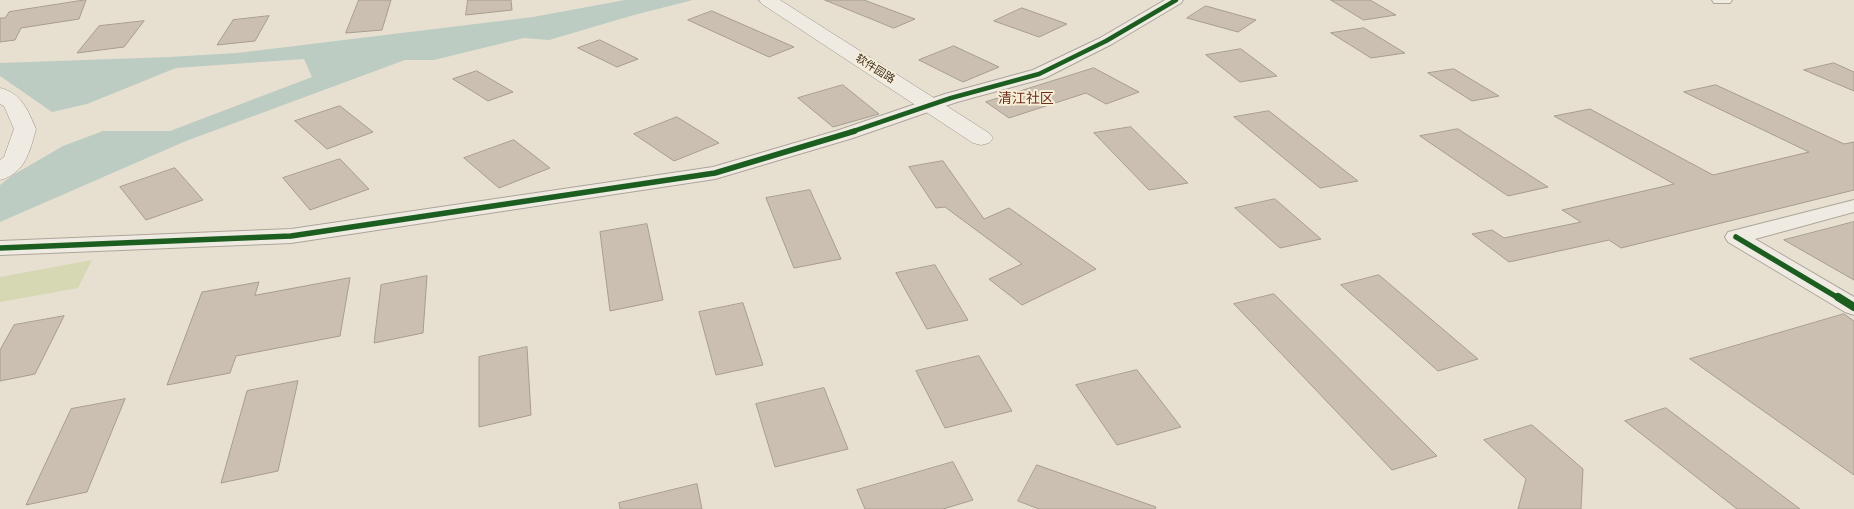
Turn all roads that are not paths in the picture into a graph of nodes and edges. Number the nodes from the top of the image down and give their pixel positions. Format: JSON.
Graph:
{"nodes":[{"id":1,"x":768,"y":0,"type":"edge"},
{"id":2,"x":1176,"y":0,"type":"edge"},
{"id":3,"x":1719,"y":0,"type":"edge"},
{"id":4,"x":1725,"y":0,"type":"edge"},
{"id":5,"x":0,"y":94,"type":"edge"},
{"id":6,"x":932,"y":105,"type":"junction"},
{"id":7,"x":981,"y":138,"type":"dead end"},
{"id":8,"x":0,"y":173,"type":"edge"},
{"id":9,"x":1854,"y":206,"type":"edge"},
{"id":10,"x":0,"y":248,"type":"edge"},
{"id":11,"x":1854,"y":307,"type":"edge"}],
"edges":[{"from":1,"to":6,"type":"main road","name":"软件园路"},
{"from":2,"to":6,"type":"street"},
{"from":3,"to":4,"type":"street"},
{"from":5,"to":8,"type":"main road"},
{"from":6,"to":7,"type":"main road","name":"软件园路"},
{"from":6,"to":10,"type":"street"},
{"from":9,"to":11,"type":"street"}]}
